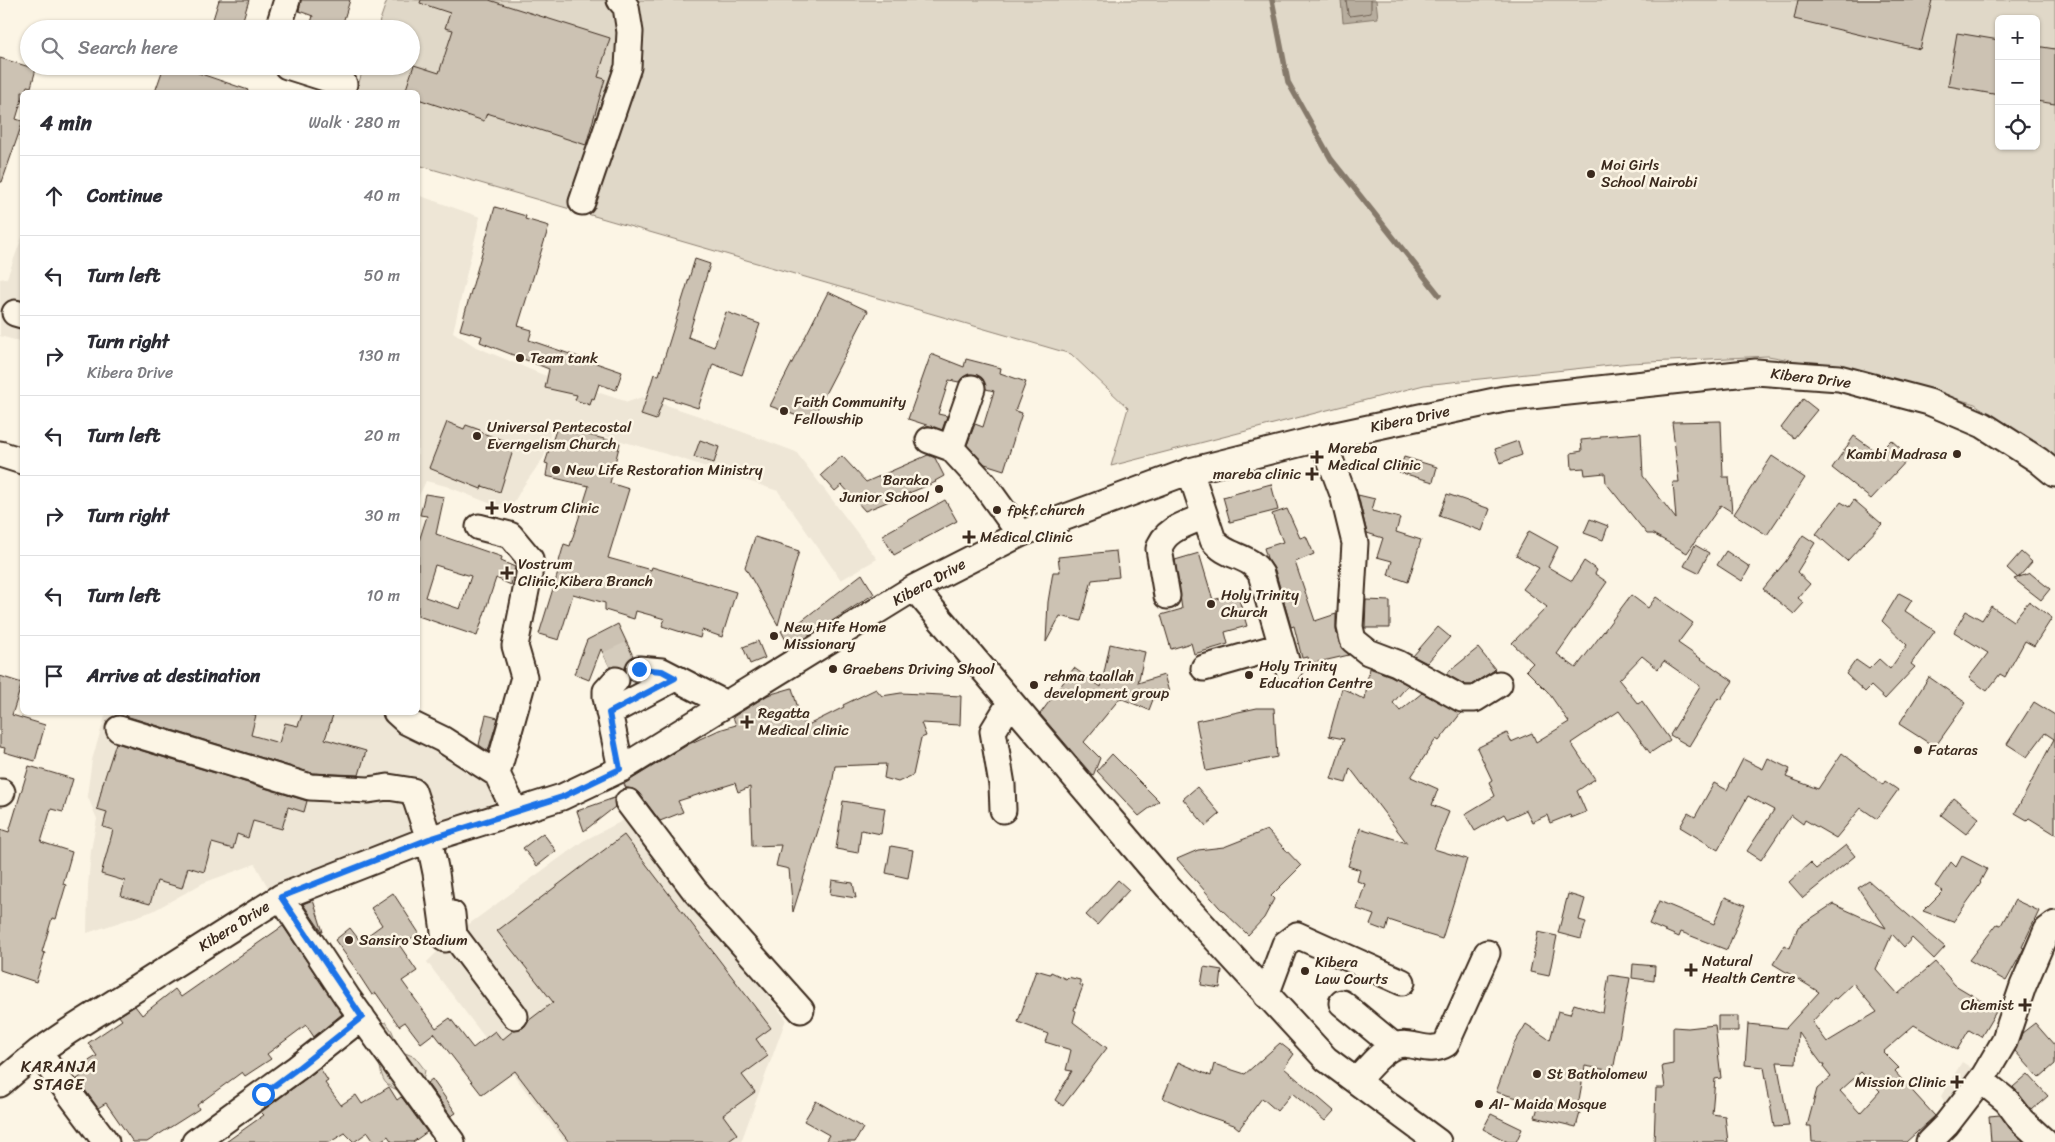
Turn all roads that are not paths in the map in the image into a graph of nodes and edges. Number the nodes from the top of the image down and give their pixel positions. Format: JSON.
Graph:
{"nodes":[{"id":1,"x":287,"y":0,"type":"edge"},
{"id":2,"x":620,"y":0,"type":"edge"},
{"id":3,"x":281,"y":20,"type":"edge"},
{"id":4,"x":316,"y":75,"type":"edge"},
{"id":5,"x":344,"y":84,"type":"dead end"},
{"id":6,"x":582,"y":202,"type":"dead end"},
{"id":7,"x":972,"y":388,"type":"dead end"},
{"id":8,"x":1322,"y":438,"type":"junction"},
{"id":9,"x":0,"y":454,"type":"edge"},
{"id":10,"x":20,"y":460,"type":"edge"},
{"id":11,"x":1190,"y":471,"type":"junction"},
{"id":12,"x":2055,"y":474,"type":"edge"},
{"id":13,"x":1205,"y":516,"type":"junction"},
{"id":14,"x":479,"y":527,"type":"dead end"},
{"id":15,"x":1020,"y":534,"type":"junction"},
{"id":16,"x":914,"y":588,"type":"junction"},
{"id":17,"x":1167,"y":596,"type":"dead end"},
{"id":18,"x":1281,"y":646,"type":"junction"},
{"id":19,"x":1204,"y":668,"type":"dead end"},
{"id":20,"x":1288,"y":671,"type":"dead end"},
{"id":21,"x":1499,"y":684,"type":"dead end"},
{"id":22,"x":1010,"y":703,"type":"junction"},
{"id":23,"x":726,"y":704,"type":"junction"},
{"id":24,"x":399,"y":715,"type":"edge"},
{"id":25,"x":119,"y":729,"type":"dead end"},
{"id":26,"x":620,"y":769,"type":"junction"},
{"id":27,"x":497,"y":774,"type":"junction"},
{"id":28,"x":628,"y":802,"type":"dead end"},
{"id":29,"x":1003,"y":810,"type":"dead end"},
{"id":30,"x":515,"y":811,"type":"junction"},
{"id":31,"x":435,"y":837,"type":"junction"},
{"id":32,"x":281,"y":897,"type":"junction"},
{"id":33,"x":2055,"y":924,"type":"edge"},
{"id":34,"x":445,"y":939,"type":"dead end"},
{"id":35,"x":1486,"y":953,"type":"dead end"},
{"id":36,"x":1402,"y":982,"type":"dead end"},
{"id":37,"x":1266,"y":995,"type":"junction"},
{"id":38,"x":1342,"y":1003,"type":"dead end"},
{"id":39,"x":801,"y":1010,"type":"dead end"},
{"id":40,"x":515,"y":1016,"type":"dead end"},
{"id":41,"x":362,"y":1017,"type":"junction"},
{"id":42,"x":1394,"y":1046,"type":"junction"},
{"id":43,"x":38,"y":1052,"type":"junction"},
{"id":44,"x":1981,"y":1080,"type":"junction"},
{"id":45,"x":1356,"y":1081,"type":"junction"},
{"id":46,"x":0,"y":1084,"type":"edge"},
{"id":47,"x":442,"y":1138,"type":"edge"},
{"id":48,"x":102,"y":1140,"type":"edge"},
{"id":49,"x":195,"y":1142,"type":"edge"},
{"id":50,"x":1438,"y":1142,"type":"edge"},
{"id":51,"x":1929,"y":1142,"type":"edge"},
{"id":52,"x":2045,"y":1142,"type":"edge"}],
"edges":[{"from":1,"to":3,"type":"street"},
{"from":2,"to":6,"type":"street"},
{"from":4,"to":5,"type":"street"},
{"from":7,"to":15,"type":"street"},
{"from":8,"to":11,"type":"street","name":"Kibera Drive"},
{"from":8,"to":12,"type":"street","name":"Kibera Drive"},
{"from":8,"to":21,"type":"street"},
{"from":9,"to":10,"type":"street"},
{"from":11,"to":13,"type":"street"},
{"from":11,"to":15,"type":"street","name":"Kibera Drive"},
{"from":13,"to":17,"type":"street"},
{"from":13,"to":18,"type":"street"},
{"from":14,"to":27,"type":"street"},
{"from":15,"to":16,"type":"street","name":"Kibera Drive"},
{"from":16,"to":22,"type":"street"},
{"from":16,"to":23,"type":"street","name":"Kibera Drive"},
{"from":18,"to":19,"type":"street"},
{"from":18,"to":20,"type":"street"},
{"from":22,"to":29,"type":"street"},
{"from":22,"to":37,"type":"street"},
{"from":23,"to":26,"type":"street","name":"Kibera Drive"},
{"from":23,"to":26,"type":"street"},
{"from":24,"to":27,"type":"street"},
{"from":25,"to":31,"type":"street"},
{"from":26,"to":30,"type":"street","name":"Kibera Drive"},
{"from":27,"to":30,"type":"street"},
{"from":28,"to":39,"type":"street"},
{"from":30,"to":31,"type":"street","name":"Kibera Drive"},
{"from":31,"to":32,"type":"street","name":"Kibera Drive"},
{"from":31,"to":34,"type":"street"},
{"from":31,"to":40,"type":"street"},
{"from":32,"to":41,"type":"street"},
{"from":32,"to":43,"type":"street","name":"Kibera Drive"},
{"from":33,"to":44,"type":"street"},
{"from":35,"to":42,"type":"street"},
{"from":36,"to":37,"type":"street"},
{"from":37,"to":45,"type":"street"},
{"from":38,"to":42,"type":"street"},
{"from":41,"to":47,"type":"street"},
{"from":41,"to":49,"type":"street"},
{"from":42,"to":45,"type":"street"},
{"from":43,"to":46,"type":"street","name":"Kibera Drive"},
{"from":43,"to":48,"type":"street"},
{"from":44,"to":51,"type":"street"},
{"from":44,"to":52,"type":"street"},
{"from":45,"to":50,"type":"street"}]}
